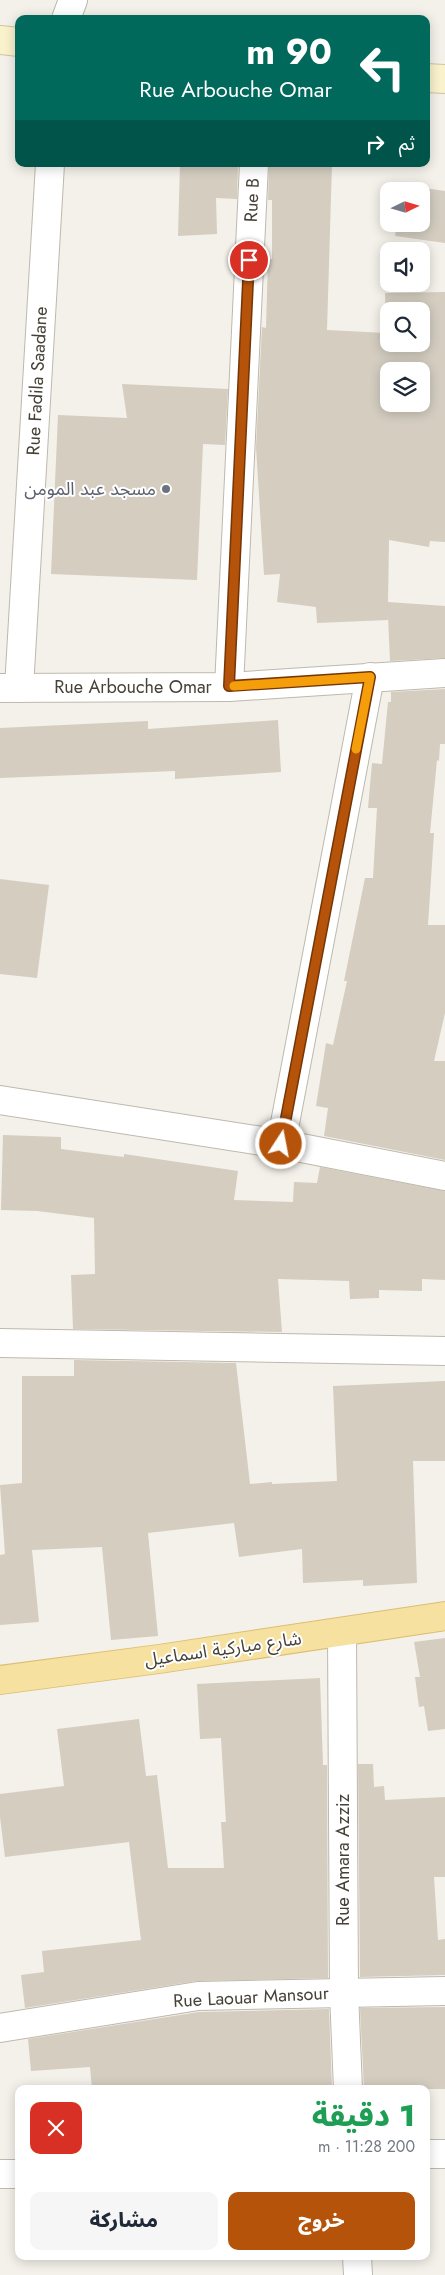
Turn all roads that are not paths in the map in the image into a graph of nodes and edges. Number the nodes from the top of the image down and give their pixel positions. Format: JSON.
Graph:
{"nodes":[{"id":1,"x":73,"y":0,"type":"edge"},
{"id":2,"x":67,"y":15,"type":"edge"},
{"id":3,"x":0,"y":40,"type":"edge"},
{"id":4,"x":15,"y":42,"type":"edge"},
{"id":5,"x":430,"y":78,"type":"edge"},
{"id":6,"x":445,"y":79,"type":"edge"},
{"id":7,"x":50,"y":167,"type":"edge"},
{"id":8,"x":254,"y":167,"type":"edge"},
{"id":9,"x":445,"y":673,"type":"edge"},
{"id":10,"x":370,"y":677,"type":"junction"},
{"id":11,"x":229,"y":686,"type":"junction"},
{"id":12,"x":10,"y":688,"type":"edge"},
{"id":13,"x":0,"y":1100,"type":"edge"},
{"id":14,"x":281,"y":1144,"type":"junction"},
{"id":15,"x":445,"y":1176,"type":"edge"},
{"id":16,"x":0,"y":1343,"type":"edge"},
{"id":17,"x":445,"y":1351,"type":"edge"},
{"id":18,"x":445,"y":1616,"type":"edge"},
{"id":19,"x":342,"y":1632,"type":"junction"},
{"id":20,"x":0,"y":1680,"type":"edge"},
{"id":21,"x":445,"y":1991,"type":"edge"},
{"id":22,"x":344,"y":1993,"type":"junction"},
{"id":23,"x":0,"y":2028,"type":"edge"},
{"id":24,"x":348,"y":2085,"type":"edge"},
{"id":25,"x":430,"y":2154,"type":"edge"},
{"id":26,"x":445,"y":2154,"type":"edge"},
{"id":27,"x":0,"y":2174,"type":"edge"},
{"id":28,"x":15,"y":2174,"type":"edge"},
{"id":29,"x":357,"y":2260,"type":"edge"},
{"id":30,"x":358,"y":2275,"type":"edge"}],
"edges":[{"from":1,"to":2,"type":"street"},
{"from":3,"to":4,"type":"street"},
{"from":5,"to":6,"type":"street"},
{"from":7,"to":12,"type":"street","name":"Rue Fadila Saadane"},
{"from":8,"to":11,"type":"street","name":"Rue B"},
{"from":9,"to":10,"type":"street","name":"Rue Arbouche Omar"},
{"from":10,"to":11,"type":"street","name":"Rue Arbouche Omar"},
{"from":10,"to":14,"type":"street"},
{"from":11,"to":12,"type":"street","name":"Rue Arbouche Omar"},
{"from":13,"to":14,"type":"street"},
{"from":14,"to":15,"type":"street"},
{"from":16,"to":17,"type":"street"},
{"from":18,"to":19,"type":"main road","name":"شارع مباركية اسماعيل"},
{"from":19,"to":20,"type":"main road","name":"شارع مباركية اسماعيل"},
{"from":19,"to":22,"type":"street","name":"Rue Amara Azziz"},
{"from":21,"to":22,"type":"street","name":"Rue Laouar Mansour"},
{"from":22,"to":23,"type":"street","name":"Rue Laouar Mansour"},
{"from":22,"to":24,"type":"street","name":"Rue Amara Azziz"},
{"from":25,"to":26,"type":"street"},
{"from":27,"to":28,"type":"street"},
{"from":29,"to":30,"type":"street"}]}
